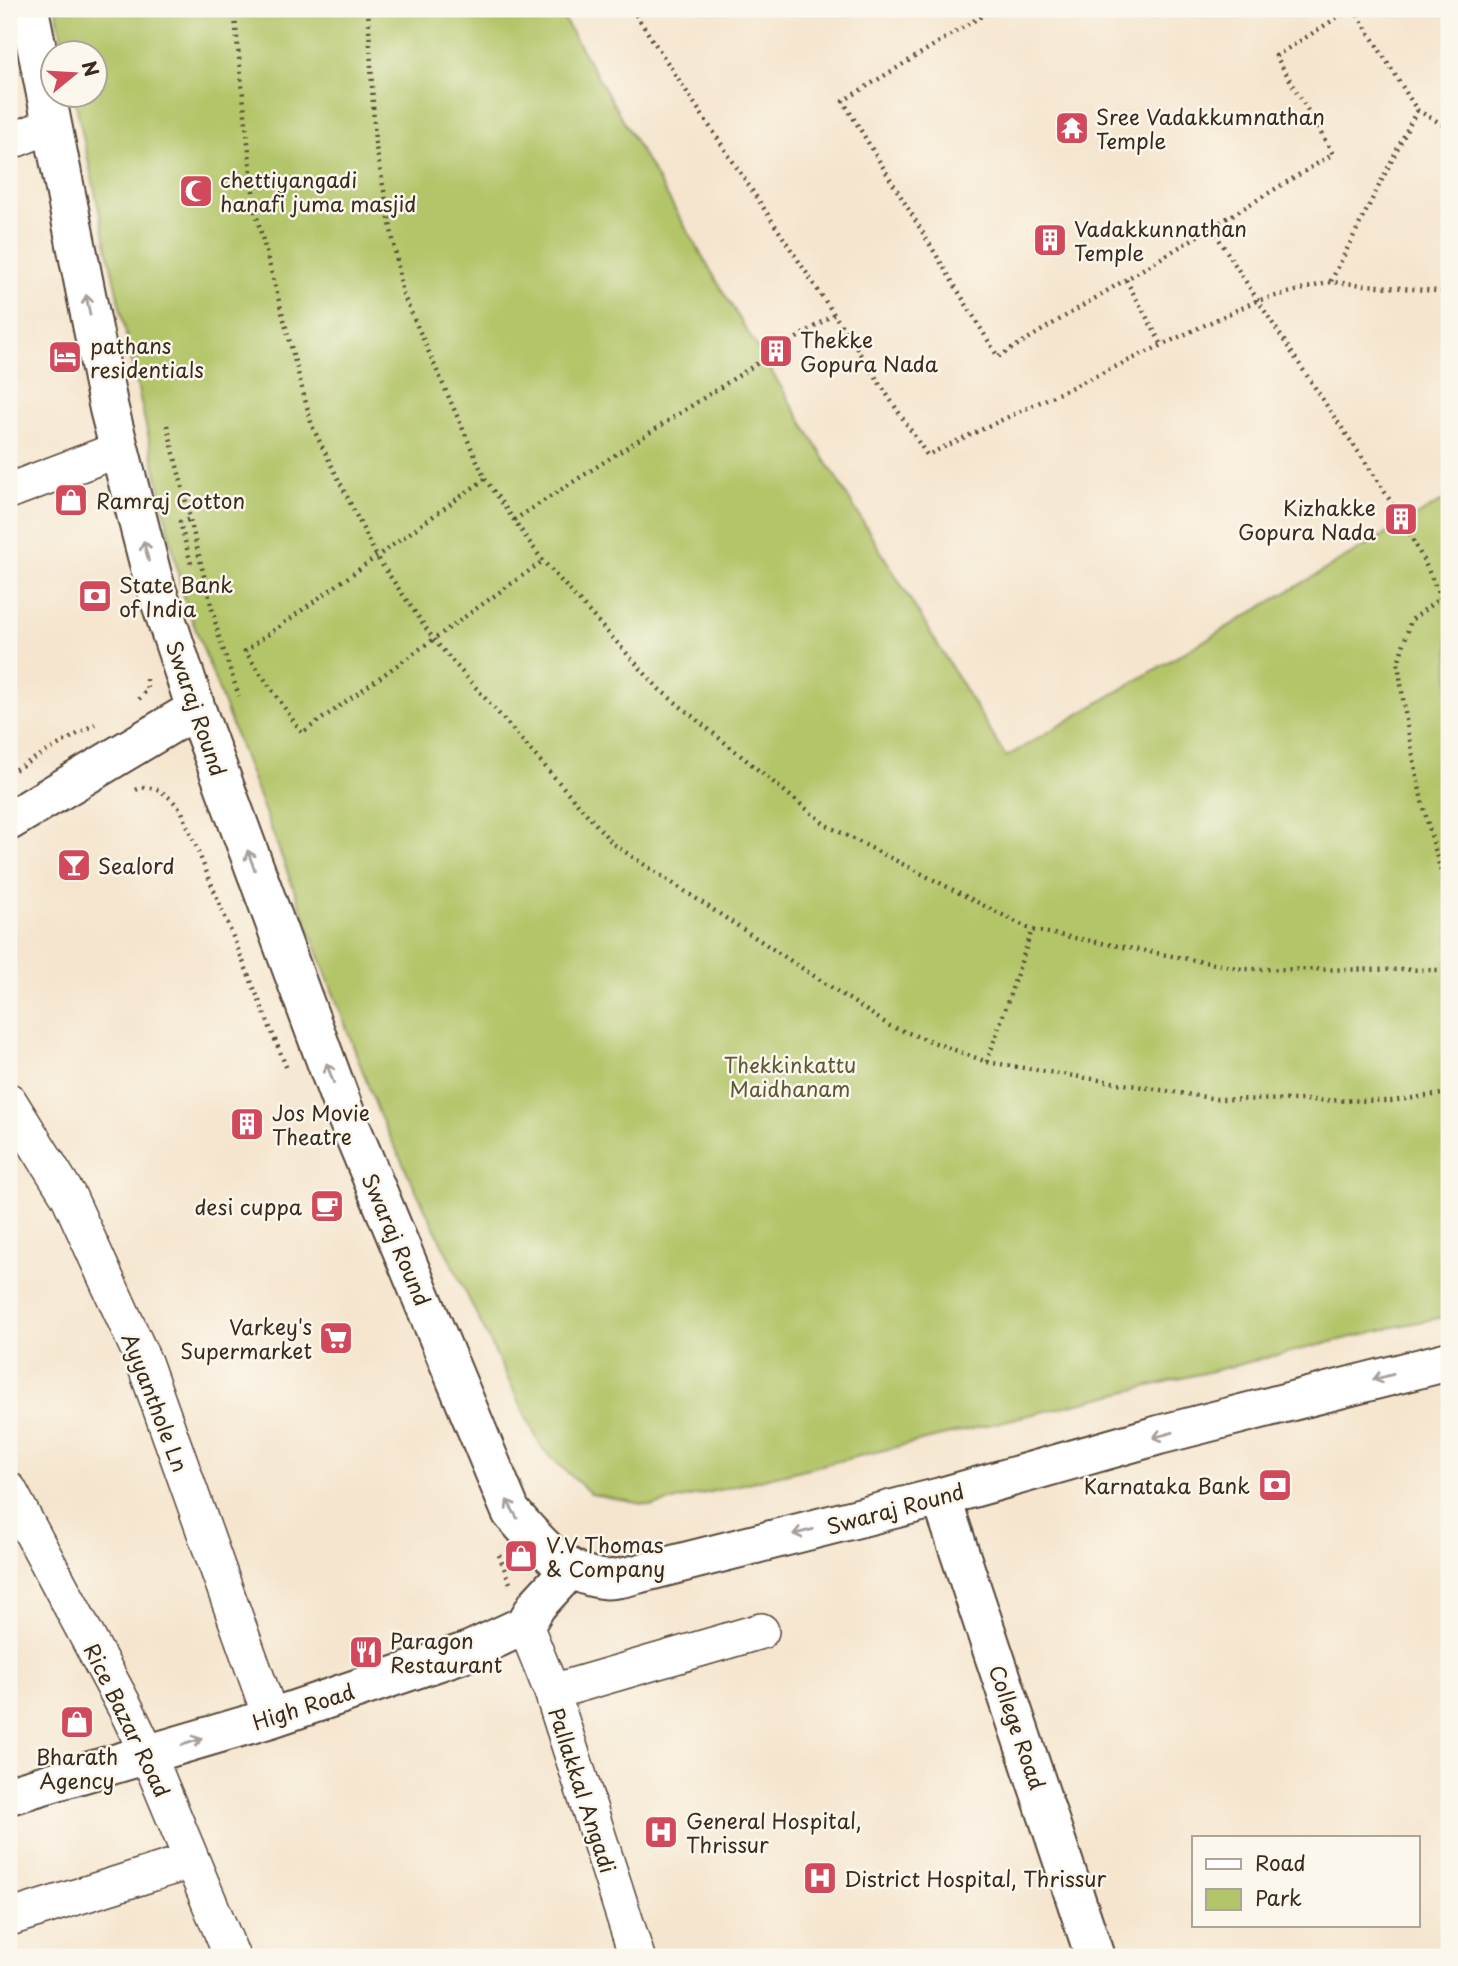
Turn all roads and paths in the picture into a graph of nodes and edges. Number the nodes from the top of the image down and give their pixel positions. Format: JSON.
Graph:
{"nodes":[{"id":1,"x":29,"y":9,"type":"edge"},
{"id":2,"x":234,"y":9,"type":"edge"},
{"id":3,"x":368,"y":9,"type":"edge"},
{"id":4,"x":632,"y":9,"type":"edge"},
{"id":5,"x":993,"y":9,"type":"edge"},
{"id":6,"x":1352,"y":9,"type":"edge"},
{"id":7,"x":1418,"y":110,"type":"junction"},
{"id":8,"x":52,"y":125,"type":"junction"},
{"id":9,"x":1449,"y":128,"type":"edge"},
{"id":10,"x":9,"y":142,"type":"edge"},
{"id":11,"x":1212,"y":228,"type":"junction"},
{"id":12,"x":1126,"y":280,"type":"junction"},
{"id":13,"x":1331,"y":282,"type":"junction"},
{"id":14,"x":1449,"y":292,"type":"edge"},
{"id":15,"x":1256,"y":301,"type":"junction"},
{"id":16,"x":834,"y":313,"type":"junction"},
{"id":17,"x":1162,"y":345,"type":"junction"},
{"id":18,"x":167,"y":425,"type":"dead end"},
{"id":19,"x":120,"y":449,"type":"junction"},
{"id":20,"x":485,"y":479,"type":"junction"},
{"id":21,"x":9,"y":491,"type":"edge"},
{"id":22,"x":188,"y":520,"type":"junction"},
{"id":23,"x":514,"y":520,"type":"junction"},
{"id":24,"x":377,"y":556,"type":"junction"},
{"id":25,"x":543,"y":561,"type":"junction"},
{"id":26,"x":191,"y":564,"type":"dead end"},
{"id":27,"x":1449,"y":597,"type":"edge"},
{"id":28,"x":1440,"y":598,"type":"junction"},
{"id":29,"x":434,"y":639,"type":"junction"},
{"id":30,"x":144,"y":670,"type":"dead end"},
{"id":31,"x":239,"y":696,"type":"dead end"},
{"id":32,"x":128,"y":705,"type":"dead end"},
{"id":33,"x":196,"y":709,"type":"junction"},
{"id":34,"x":104,"y":719,"type":"dead end"},
{"id":35,"x":9,"y":773,"type":"edge"},
{"id":36,"x":130,"y":792,"type":"dead end"},
{"id":37,"x":9,"y":821,"type":"edge"},
{"id":38,"x":20,"y":857,"type":"dead end"},
{"id":39,"x":9,"y":863,"type":"edge"},
{"id":40,"x":1449,"y":902,"type":"edge"},
{"id":41,"x":1032,"y":930,"type":"junction"},
{"id":42,"x":1449,"y":970,"type":"edge"},
{"id":43,"x":987,"y":1062,"type":"junction"},
{"id":44,"x":288,"y":1070,"type":"dead end"},
{"id":45,"x":1449,"y":1093,"type":"edge"},
{"id":46,"x":9,"y":1101,"type":"edge"},
{"id":47,"x":1449,"y":1361,"type":"edge"},
{"id":48,"x":9,"y":1490,"type":"edge"},
{"id":49,"x":941,"y":1497,"type":"junction"},
{"id":50,"x":497,"y":1551,"type":"dead end"},
{"id":51,"x":570,"y":1569,"type":"junction"},
{"id":52,"x":512,"y":1587,"type":"dead end"},
{"id":53,"x":525,"y":1625,"type":"junction"},
{"id":54,"x":761,"y":1631,"type":"dead end"},
{"id":55,"x":552,"y":1692,"type":"junction"},
{"id":56,"x":271,"y":1718,"type":"junction"},
{"id":57,"x":148,"y":1755,"type":"junction"},
{"id":58,"x":9,"y":1795,"type":"edge"},
{"id":59,"x":191,"y":1860,"type":"junction"},
{"id":60,"x":9,"y":1918,"type":"edge"},
{"id":61,"x":232,"y":1957,"type":"edge"},
{"id":62,"x":636,"y":1957,"type":"edge"},
{"id":63,"x":1095,"y":1957,"type":"edge"}],
"edges":[{"from":1,"to":8,"type":"main road","name":"Swaraj Round"},
{"from":2,"to":24,"type":"path"},
{"from":3,"to":20,"type":"path"},
{"from":4,"to":16,"type":"path"},
{"from":5,"to":12,"type":"path"},
{"from":6,"to":7,"type":"path"},
{"from":6,"to":11,"type":"path"},
{"from":7,"to":9,"type":"path"},
{"from":7,"to":13,"type":"path"},
{"from":8,"to":10,"type":"street"},
{"from":19,"to":8,"type":"main road","name":"Swaraj Round","one_way":true},
{"from":11,"to":12,"type":"path"},
{"from":11,"to":15,"type":"path"},
{"from":12,"to":17,"type":"path"},
{"from":13,"to":14,"type":"path"},
{"from":13,"to":15,"type":"path"},
{"from":15,"to":17,"type":"path"},
{"from":15,"to":28,"type":"path"},
{"from":16,"to":17,"type":"path"},
{"from":16,"to":23,"type":"path"},
{"from":18,"to":22,"type":"path"},
{"from":19,"to":21,"type":"street"},
{"from":33,"to":19,"type":"main road","name":"Swaraj Round","one_way":true},
{"from":20,"to":23,"type":"path"},
{"from":20,"to":24,"type":"path"},
{"from":22,"to":26,"type":"path"},
{"from":22,"to":31,"type":"path"},
{"from":23,"to":25,"type":"path"},
{"from":24,"to":29,"type":"path"},
{"from":24,"to":29,"type":"path"},
{"from":25,"to":29,"type":"path"},
{"from":25,"to":41,"type":"path"},
{"from":27,"to":28,"type":"path"},
{"from":28,"to":40,"type":"path"},
{"from":29,"to":43,"type":"path"},
{"from":30,"to":32,"type":"path"},
{"from":33,"to":37,"type":"main road"},
{"from":51,"to":33,"type":"main road","name":"Swaraj Round","one_way":true},
{"from":34,"to":35,"type":"path"},
{"from":36,"to":44,"type":"path"},
{"from":38,"to":39,"type":"path"},
{"from":41,"to":42,"type":"path"},
{"from":41,"to":43,"type":"path"},
{"from":43,"to":45,"type":"path"},
{"from":46,"to":56,"type":"street","name":"Ayyanthole Ln"},
{"from":47,"to":49,"type":"main road","name":"Swaraj Round","one_way":true},
{"from":48,"to":57,"type":"street","name":"Rice Bazar Road"},
{"from":49,"to":51,"type":"main road","name":"Swaraj Round","one_way":true},
{"from":49,"to":63,"type":"main road","name":"College Road"},
{"from":50,"to":52,"type":"path"},
{"from":51,"to":53,"type":"main road"},
{"from":53,"to":55,"type":"street","name":"Pallakkal Angadi"},
{"from":53,"to":56,"type":"main road","name":"High Road"},
{"from":54,"to":55,"type":"street"},
{"from":55,"to":62,"type":"street","name":"Pallakkal Angadi"},
{"from":57,"to":56,"type":"main road","name":"High Road","one_way":true},
{"from":57,"to":58,"type":"main road","name":"High Road"},
{"from":57,"to":59,"type":"street","name":"Rice Bazar Road"},
{"from":59,"to":60,"type":"street"},
{"from":59,"to":61,"type":"street","name":"Rice Bazar Road"}]}
